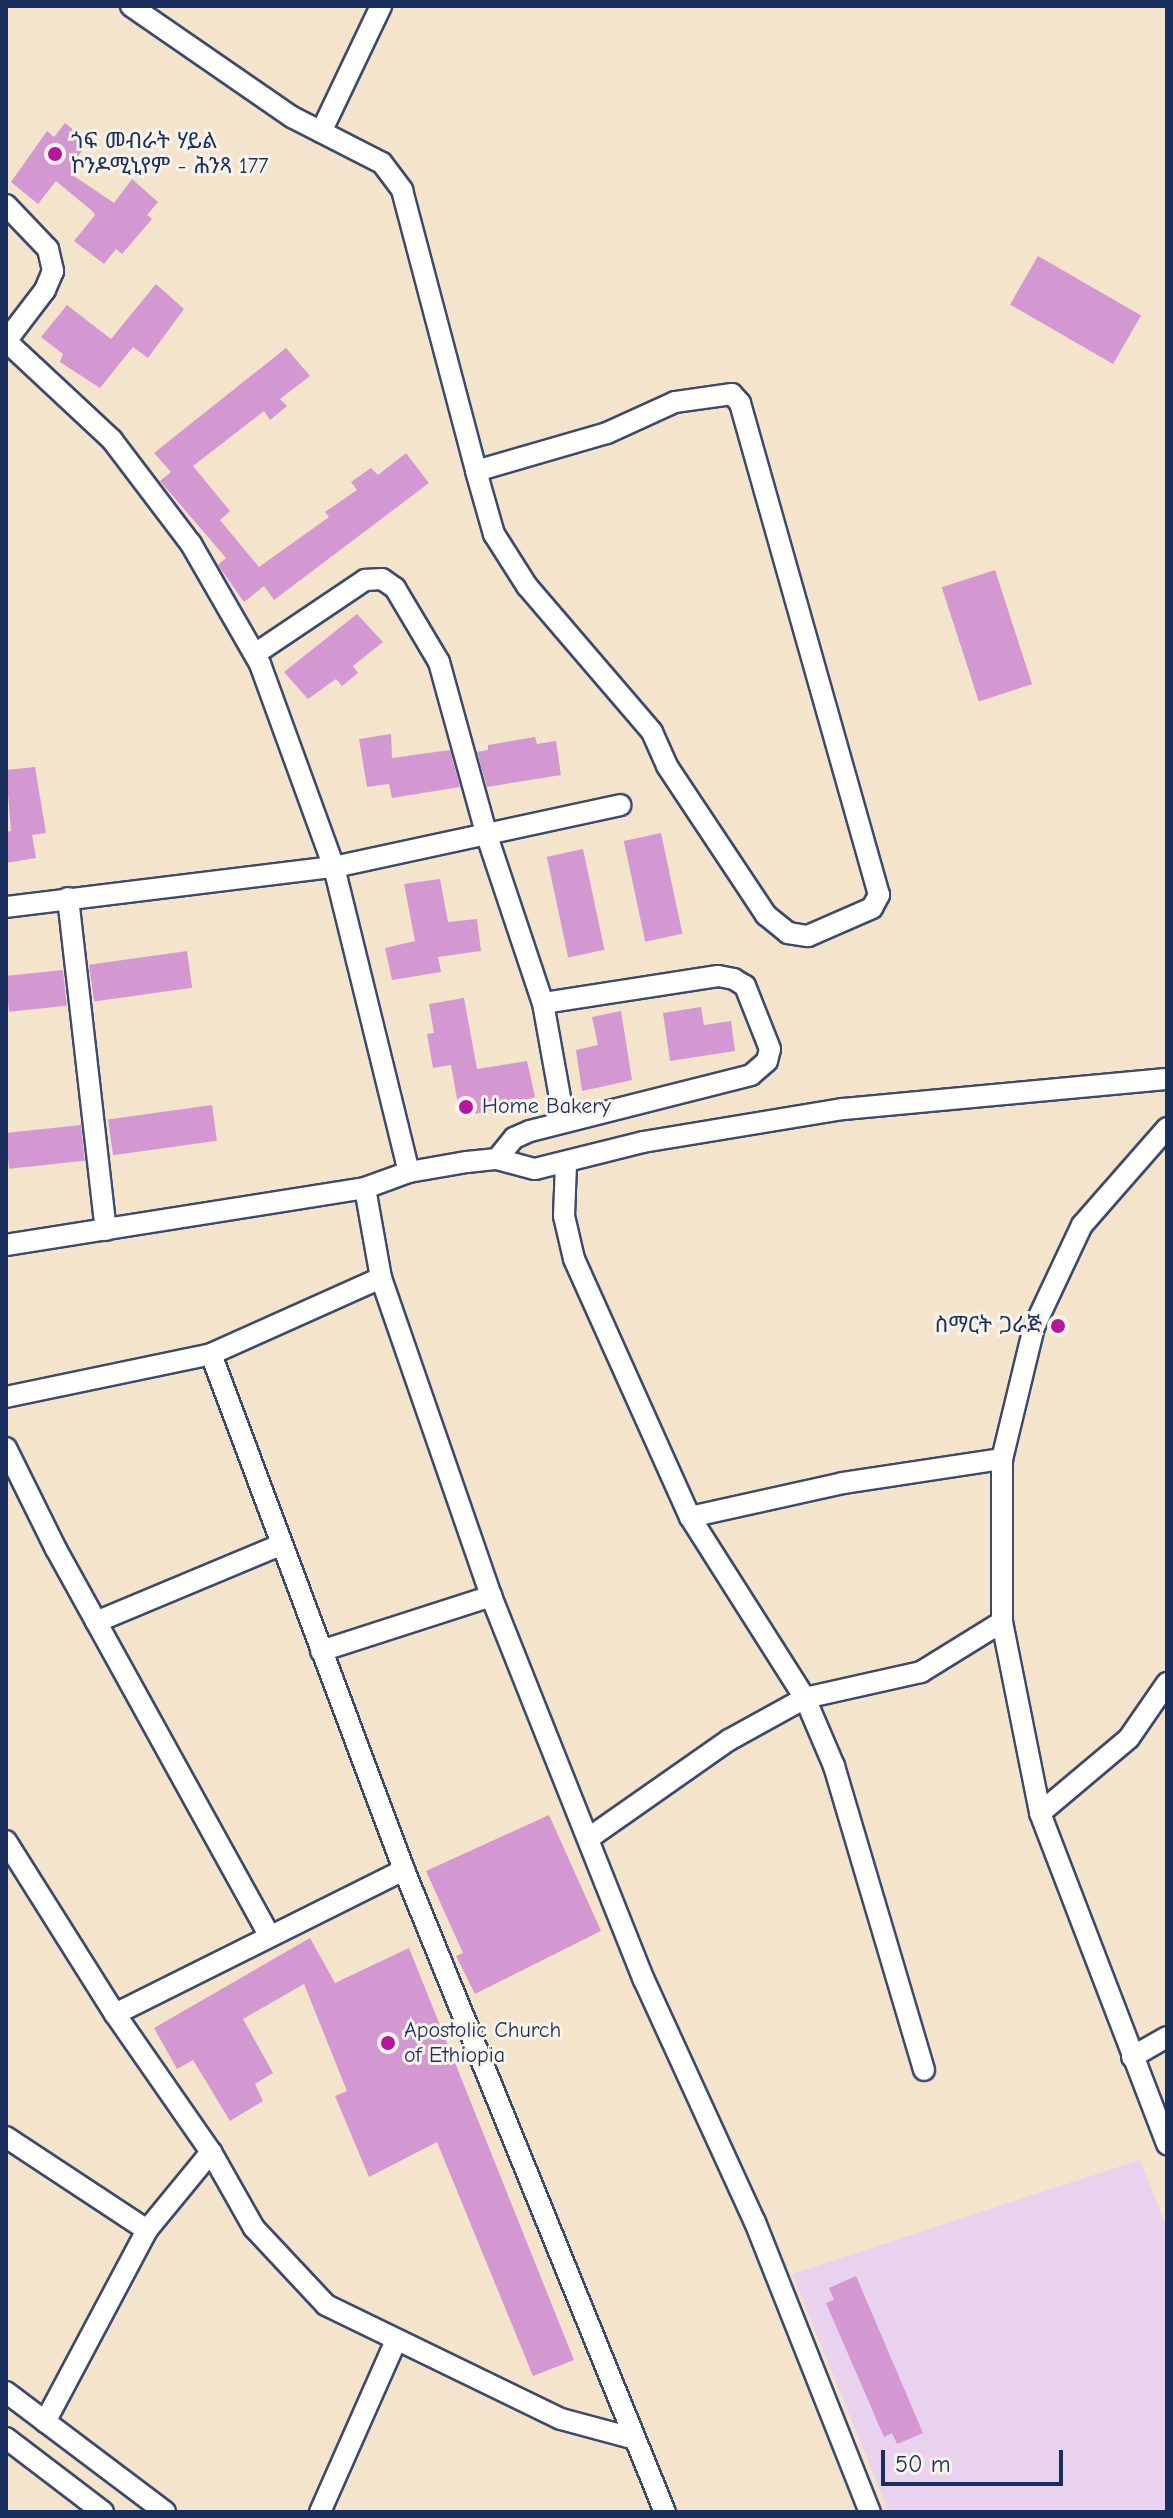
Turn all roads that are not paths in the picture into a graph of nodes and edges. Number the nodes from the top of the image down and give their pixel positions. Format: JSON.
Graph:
{"nodes":[{"id":1,"x":131,"y":6,"type":"edge"},
{"id":2,"x":381,"y":6,"type":"edge"},
{"id":3,"x":321,"y":132,"type":"junction"},
{"id":4,"x":6,"y":205,"type":"edge"},
{"id":5,"x":6,"y":341,"type":"edge"},
{"id":6,"x":476,"y":471,"type":"junction"},
{"id":7,"x":255,"y":654,"type":"junction"},
{"id":8,"x":620,"y":805,"type":"dead end"},
{"id":9,"x":486,"y":833,"type":"junction"},
{"id":10,"x":334,"y":867,"type":"junction"},
{"id":11,"x":68,"y":898,"type":"junction"},
{"id":12,"x":6,"y":907,"type":"edge"},
{"id":13,"x":543,"y":1003,"type":"junction"},
{"id":14,"x":1167,"y":1079,"type":"edge"},
{"id":15,"x":564,"y":1120,"type":"junction"},
{"id":16,"x":1167,"y":1128,"type":"edge"},
{"id":17,"x":497,"y":1159,"type":"junction"},
{"id":18,"x":566,"y":1164,"type":"junction"},
{"id":19,"x":409,"y":1172,"type":"junction"},
{"id":20,"x":365,"y":1188,"type":"junction"},
{"id":21,"x":106,"y":1230,"type":"junction"},
{"id":22,"x":6,"y":1245,"type":"edge"},
{"id":23,"x":381,"y":1278,"type":"junction"},
{"id":24,"x":211,"y":1354,"type":"junction"},
{"id":25,"x":6,"y":1397,"type":"edge"},
{"id":26,"x":6,"y":1448,"type":"edge"},
{"id":27,"x":1002,"y":1459,"type":"junction"},
{"id":28,"x":690,"y":1517,"type":"junction"},
{"id":29,"x":280,"y":1545,"type":"junction"},
{"id":30,"x":491,"y":1596,"type":"junction"},
{"id":31,"x":96,"y":1622,"type":"junction"},
{"id":32,"x":1002,"y":1622,"type":"junction"},
{"id":33,"x":321,"y":1651,"type":"junction"},
{"id":34,"x":1167,"y":1683,"type":"edge"},
{"id":35,"x":805,"y":1698,"type":"junction"},
{"id":36,"x":1040,"y":1813,"type":"junction"},
{"id":37,"x":589,"y":1838,"type":"junction"},
{"id":38,"x":6,"y":1841,"type":"edge"},
{"id":39,"x":404,"y":1870,"type":"junction"},
{"id":40,"x":270,"y":1936,"type":"junction"},
{"id":41,"x":115,"y":2014,"type":"junction"},
{"id":42,"x":1167,"y":2037,"type":"edge"},
{"id":43,"x":1132,"y":2057,"type":"junction"},
{"id":44,"x":924,"y":2070,"type":"dead end"},
{"id":45,"x":6,"y":2137,"type":"edge"},
{"id":46,"x":1167,"y":2144,"type":"edge"},
{"id":47,"x":211,"y":2152,"type":"junction"},
{"id":48,"x":147,"y":2230,"type":"junction"},
{"id":49,"x":395,"y":2343,"type":"junction"},
{"id":50,"x":6,"y":2392,"type":"edge"},
{"id":51,"x":45,"y":2422,"type":"junction"},
{"id":52,"x":6,"y":2438,"type":"edge"},
{"id":53,"x":632,"y":2438,"type":"junction"},
{"id":54,"x":103,"y":2512,"type":"edge"},
{"id":55,"x":165,"y":2512,"type":"edge"},
{"id":56,"x":320,"y":2512,"type":"edge"},
{"id":57,"x":665,"y":2512,"type":"edge"},
{"id":58,"x":870,"y":2512,"type":"edge"}],
"edges":[{"from":1,"to":3,"type":"street"},
{"from":2,"to":3,"type":"street"},
{"from":3,"to":6,"type":"street"},
{"from":4,"to":5,"type":"street"},
{"from":5,"to":7,"type":"street"},
{"from":6,"to":6,"type":"street"},
{"from":7,"to":9,"type":"street"},
{"from":7,"to":10,"type":"street"},
{"from":8,"to":9,"type":"street"},
{"from":9,"to":10,"type":"street"},
{"from":9,"to":13,"type":"street"},
{"from":10,"to":11,"type":"street"},
{"from":10,"to":19,"type":"street"},
{"from":11,"to":12,"type":"street"},
{"from":11,"to":21,"type":"street"},
{"from":13,"to":15,"type":"street"},
{"from":13,"to":15,"type":"street"},
{"from":14,"to":18,"type":"street"},
{"from":15,"to":17,"type":"street"},
{"from":16,"to":27,"type":"street"},
{"from":17,"to":18,"type":"street"},
{"from":17,"to":19,"type":"street"},
{"from":18,"to":28,"type":"street"},
{"from":19,"to":20,"type":"street"},
{"from":20,"to":21,"type":"street"},
{"from":20,"to":23,"type":"street"},
{"from":21,"to":22,"type":"street"},
{"from":23,"to":24,"type":"street"},
{"from":23,"to":30,"type":"street"},
{"from":24,"to":25,"type":"street"},
{"from":24,"to":29,"type":"street"},
{"from":26,"to":31,"type":"street"},
{"from":27,"to":28,"type":"street"},
{"from":27,"to":32,"type":"street"},
{"from":28,"to":35,"type":"street"},
{"from":29,"to":31,"type":"street"},
{"from":29,"to":33,"type":"street"},
{"from":30,"to":33,"type":"street"},
{"from":30,"to":37,"type":"street"},
{"from":31,"to":40,"type":"street"},
{"from":32,"to":35,"type":"street"},
{"from":32,"to":36,"type":"street"},
{"from":33,"to":39,"type":"street"},
{"from":34,"to":36,"type":"street"},
{"from":35,"to":37,"type":"street"},
{"from":35,"to":44,"type":"street"},
{"from":36,"to":43,"type":"street"},
{"from":37,"to":58,"type":"street"},
{"from":38,"to":41,"type":"street"},
{"from":39,"to":40,"type":"street"},
{"from":39,"to":53,"type":"street"},
{"from":40,"to":41,"type":"street"},
{"from":41,"to":47,"type":"street"},
{"from":42,"to":43,"type":"street"},
{"from":43,"to":46,"type":"street"},
{"from":45,"to":48,"type":"street"},
{"from":47,"to":48,"type":"street"},
{"from":47,"to":49,"type":"street"},
{"from":48,"to":51,"type":"street"},
{"from":49,"to":53,"type":"street"},
{"from":49,"to":56,"type":"street"},
{"from":50,"to":51,"type":"street"},
{"from":51,"to":55,"type":"street"},
{"from":52,"to":54,"type":"street"},
{"from":53,"to":57,"type":"street"}]}
